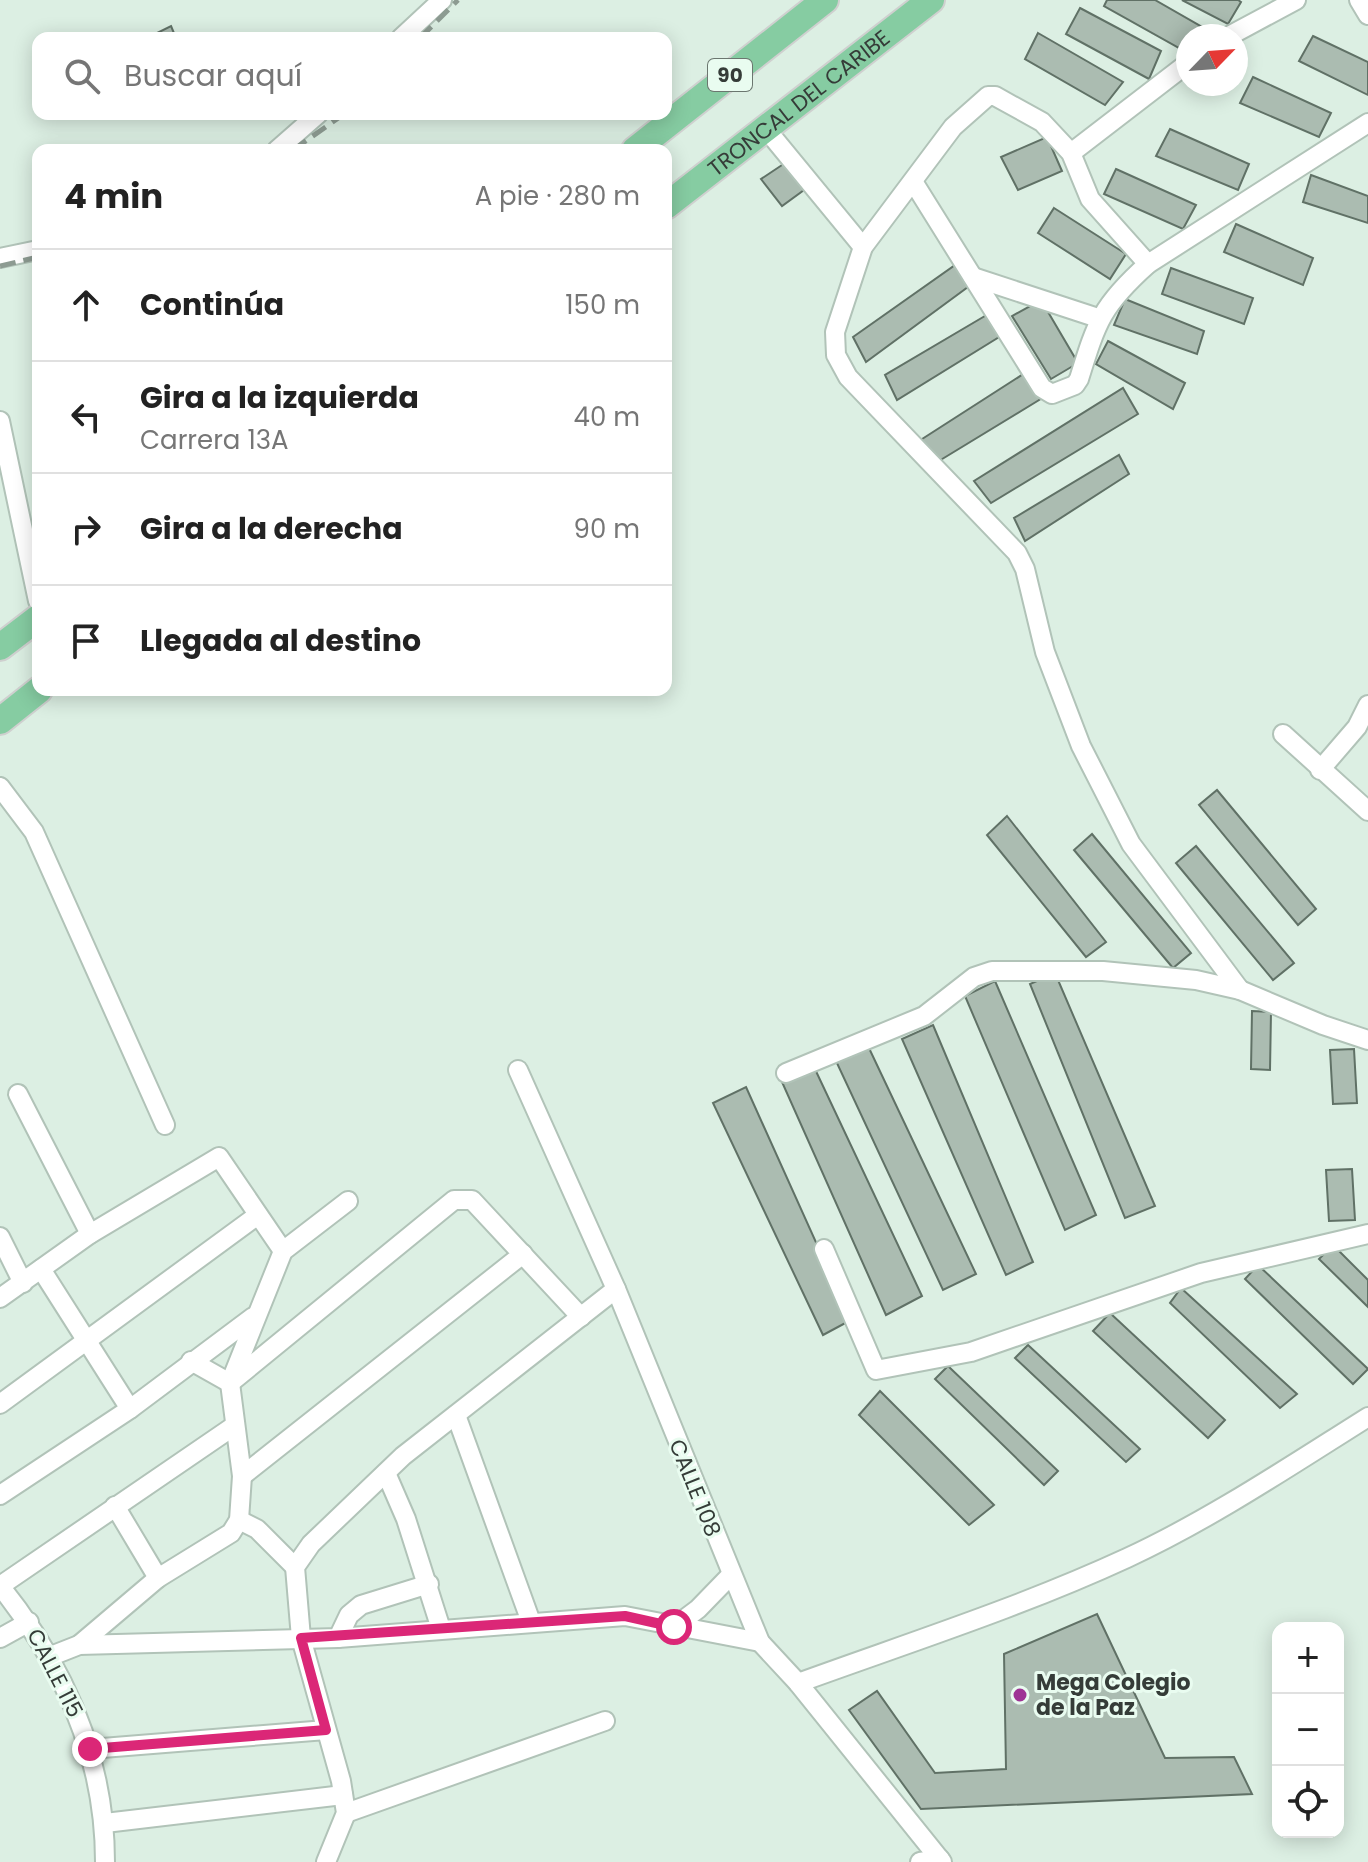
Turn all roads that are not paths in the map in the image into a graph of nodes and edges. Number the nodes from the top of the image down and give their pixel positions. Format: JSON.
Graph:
{"nodes":[{"id":1,"x":442,"y":0,"type":"edge"},
{"id":2,"x":825,"y":0,"type":"edge"},
{"id":3,"x":931,"y":0,"type":"edge"},
{"id":4,"x":1296,"y":0,"type":"edge"},
{"id":5,"x":1359,"y":0,"type":"edge"},
{"id":6,"x":1368,"y":15,"type":"edge"},
{"id":7,"x":1248,"y":26,"type":"edge"},
{"id":8,"x":407,"y":32,"type":"edge"},
{"id":9,"x":1176,"y":72,"type":"edge"},
{"id":10,"x":311,"y":120,"type":"edge"},
{"id":11,"x":1368,"y":123,"type":"edge"},
{"id":12,"x":766,"y":129,"type":"junction"},
{"id":13,"x":284,"y":144,"type":"edge"},
{"id":14,"x":643,"y":144,"type":"edge"},
{"id":15,"x":1071,"y":153,"type":"junction"},
{"id":16,"x":914,"y":183,"type":"junction"},
{"id":17,"x":672,"y":201,"type":"edge"},
{"id":18,"x":863,"y":247,"type":"junction"},
{"id":19,"x":32,"y":251,"type":"edge"},
{"id":20,"x":0,"y":258,"type":"edge"},
{"id":21,"x":1148,"y":264,"type":"junction"},
{"id":22,"x":973,"y":277,"type":"junction"},
{"id":23,"x":1098,"y":318,"type":"junction"},
{"id":24,"x":0,"y":421,"type":"edge"},
{"id":25,"x":32,"y":573,"type":"edge"},
{"id":26,"x":32,"y":623,"type":"edge"},
{"id":27,"x":0,"y":647,"type":"edge"},
{"id":28,"x":32,"y":696,"type":"edge"},
{"id":29,"x":1368,"y":705,"type":"edge"},
{"id":30,"x":0,"y":721,"type":"edge"},
{"id":31,"x":1283,"y":734,"type":"dead end"},
{"id":32,"x":1320,"y":770,"type":"junction"},
{"id":33,"x":0,"y":787,"type":"edge"},
{"id":34,"x":1368,"y":811,"type":"edge"},
{"id":35,"x":1240,"y":990,"type":"junction"},
{"id":36,"x":1368,"y":1040,"type":"edge"},
{"id":37,"x":518,"y":1070,"type":"dead end"},
{"id":38,"x":786,"y":1073,"type":"dead end"},
{"id":39,"x":18,"y":1094,"type":"dead end"},
{"id":40,"x":165,"y":1125,"type":"dead end"},
{"id":41,"x":348,"y":1201,"type":"dead end"},
{"id":42,"x":258,"y":1215,"type":"junction"},
{"id":43,"x":90,"y":1234,"type":"junction"},
{"id":44,"x":1368,"y":1234,"type":"edge"},
{"id":45,"x":0,"y":1237,"type":"edge"},
{"id":46,"x":824,"y":1249,"type":"dead end"},
{"id":47,"x":283,"y":1251,"type":"junction"},
{"id":48,"x":523,"y":1254,"type":"junction"},
{"id":49,"x":41,"y":1269,"type":"junction"},
{"id":50,"x":23,"y":1283,"type":"junction"},
{"id":51,"x":616,"y":1289,"type":"junction"},
{"id":52,"x":0,"y":1298,"type":"edge"},
{"id":53,"x":253,"y":1317,"type":"junction"},
{"id":54,"x":581,"y":1317,"type":"junction"},
{"id":55,"x":87,"y":1343,"type":"junction"},
{"id":56,"x":191,"y":1361,"type":"junction"},
{"id":57,"x":230,"y":1383,"type":"junction"},
{"id":58,"x":0,"y":1404,"type":"edge"},
{"id":59,"x":130,"y":1409,"type":"junction"},
{"id":60,"x":456,"y":1415,"type":"junction"},
{"id":61,"x":1368,"y":1417,"type":"edge"},
{"id":62,"x":234,"y":1426,"type":"junction"},
{"id":63,"x":386,"y":1473,"type":"junction"},
{"id":64,"x":242,"y":1476,"type":"junction"},
{"id":65,"x":0,"y":1495,"type":"edge"},
{"id":66,"x":115,"y":1506,"type":"junction"},
{"id":67,"x":239,"y":1520,"type":"junction"},
{"id":68,"x":295,"y":1567,"type":"junction"},
{"id":69,"x":730,"y":1576,"type":"junction"},
{"id":70,"x":158,"y":1578,"type":"junction"},
{"id":71,"x":429,"y":1584,"type":"junction"},
{"id":72,"x":0,"y":1586,"type":"edge"},
{"id":73,"x":29,"y":1622,"type":"junction"},
{"id":74,"x":531,"y":1622,"type":"junction"},
{"id":75,"x":674,"y":1627,"type":"junction"},
{"id":76,"x":441,"y":1629,"type":"junction"},
{"id":77,"x":0,"y":1638,"type":"edge"},
{"id":78,"x":301,"y":1638,"type":"junction"},
{"id":79,"x":338,"y":1638,"type":"junction"},
{"id":80,"x":760,"y":1642,"type":"junction"},
{"id":81,"x":79,"y":1645,"type":"junction"},
{"id":82,"x":51,"y":1656,"type":"junction"},
{"id":83,"x":798,"y":1683,"type":"junction"},
{"id":84,"x":605,"y":1721,"type":"dead end"},
{"id":85,"x":326,"y":1730,"type":"junction"},
{"id":86,"x":90,"y":1749,"type":"junction"},
{"id":87,"x":344,"y":1804,"type":"junction"},
{"id":88,"x":105,"y":1823,"type":"junction"},
{"id":89,"x":941,"y":1860,"type":"edge"},
{"id":90,"x":105,"y":1862,"type":"edge"},
{"id":91,"x":326,"y":1862,"type":"edge"},
{"id":92,"x":920,"y":1862,"type":"edge"}],
"edges":[{"from":1,"to":8,"type":"street"},
{"from":2,"to":14,"type":"highway","number":"90"},
{"from":3,"to":12,"type":"highway","name":"TRONCAL DEL CARIBE"},
{"from":4,"to":7,"type":"street"},
{"from":5,"to":6,"type":"street"},
{"from":9,"to":15,"type":"street"},
{"from":10,"to":13,"type":"street"},
{"from":11,"to":21,"type":"street"},
{"from":12,"to":17,"type":"highway","name":"TRONCAL DEL CARIBE"},
{"from":12,"to":18,"type":"street"},
{"from":15,"to":16,"type":"street"},
{"from":15,"to":21,"type":"street"},
{"from":16,"to":18,"type":"street"},
{"from":16,"to":22,"type":"street"},
{"from":18,"to":35,"type":"street"},
{"from":19,"to":20,"type":"street"},
{"from":21,"to":23,"type":"street"},
{"from":22,"to":23,"type":"street"},
{"from":22,"to":23,"type":"street"},
{"from":24,"to":25,"type":"street"},
{"from":26,"to":27,"type":"highway"},
{"from":28,"to":30,"type":"highway"},
{"from":29,"to":32,"type":"street"},
{"from":31,"to":32,"type":"street"},
{"from":32,"to":34,"type":"street"},
{"from":33,"to":40,"type":"street"},
{"from":35,"to":36,"type":"street"},
{"from":35,"to":38,"type":"street"},
{"from":37,"to":51,"type":"street","name":"CALLE 108"},
{"from":39,"to":43,"type":"street"},
{"from":41,"to":47,"type":"street"},
{"from":42,"to":43,"type":"street"},
{"from":42,"to":47,"type":"street"},
{"from":42,"to":55,"type":"street"},
{"from":43,"to":49,"type":"street"},
{"from":44,"to":46,"type":"street"},
{"from":45,"to":50,"type":"street"},
{"from":47,"to":53,"type":"street"},
{"from":48,"to":54,"type":"street"},
{"from":48,"to":57,"type":"street"},
{"from":48,"to":64,"type":"street"},
{"from":49,"to":50,"type":"street"},
{"from":49,"to":55,"type":"street"},
{"from":50,"to":52,"type":"street"},
{"from":51,"to":54,"type":"street"},
{"from":51,"to":69,"type":"street","name":"CALLE 108"},
{"from":53,"to":56,"type":"street"},
{"from":53,"to":57,"type":"street"},
{"from":54,"to":60,"type":"street"},
{"from":55,"to":58,"type":"street"},
{"from":55,"to":59,"type":"street"},
{"from":56,"to":57,"type":"street"},
{"from":56,"to":59,"type":"street"},
{"from":57,"to":62,"type":"street"},
{"from":59,"to":65,"type":"street"},
{"from":60,"to":63,"type":"street"},
{"from":60,"to":74,"type":"street"},
{"from":61,"to":83,"type":"street"},
{"from":62,"to":64,"type":"street"},
{"from":62,"to":66,"type":"street"},
{"from":63,"to":68,"type":"street"},
{"from":63,"to":71,"type":"street"},
{"from":64,"to":67,"type":"street"},
{"from":66,"to":70,"type":"street"},
{"from":66,"to":72,"type":"street"},
{"from":67,"to":68,"type":"street"},
{"from":67,"to":70,"type":"street"},
{"from":68,"to":78,"type":"street"},
{"from":69,"to":75,"type":"street"},
{"from":69,"to":80,"type":"street","name":"CALLE 108"},
{"from":70,"to":81,"type":"street"},
{"from":71,"to":76,"type":"street"},
{"from":71,"to":79,"type":"street"},
{"from":72,"to":73,"type":"street","name":"CALLE 115"},
{"from":73,"to":77,"type":"street"},
{"from":73,"to":82,"type":"street","name":"CALLE 115"},
{"from":74,"to":75,"type":"street"},
{"from":74,"to":76,"type":"street"},
{"from":75,"to":80,"type":"street"},
{"from":76,"to":79,"type":"street"},
{"from":78,"to":79,"type":"street"},
{"from":78,"to":81,"type":"street"},
{"from":78,"to":85,"type":"street"},
{"from":80,"to":83,"type":"street","name":"CALLE 108"},
{"from":81,"to":82,"type":"street"},
{"from":82,"to":86,"type":"street","name":"CALLE 115"},
{"from":83,"to":89,"type":"street","name":"CALLE 108"},
{"from":84,"to":87,"type":"street"},
{"from":85,"to":86,"type":"street"},
{"from":85,"to":87,"type":"street"},
{"from":86,"to":88,"type":"street","name":"CALLE 115"},
{"from":87,"to":88,"type":"street"},
{"from":87,"to":91,"type":"street"},
{"from":88,"to":90,"type":"street","name":"CALLE 115"},
{"from":89,"to":92,"type":"street"}]}
